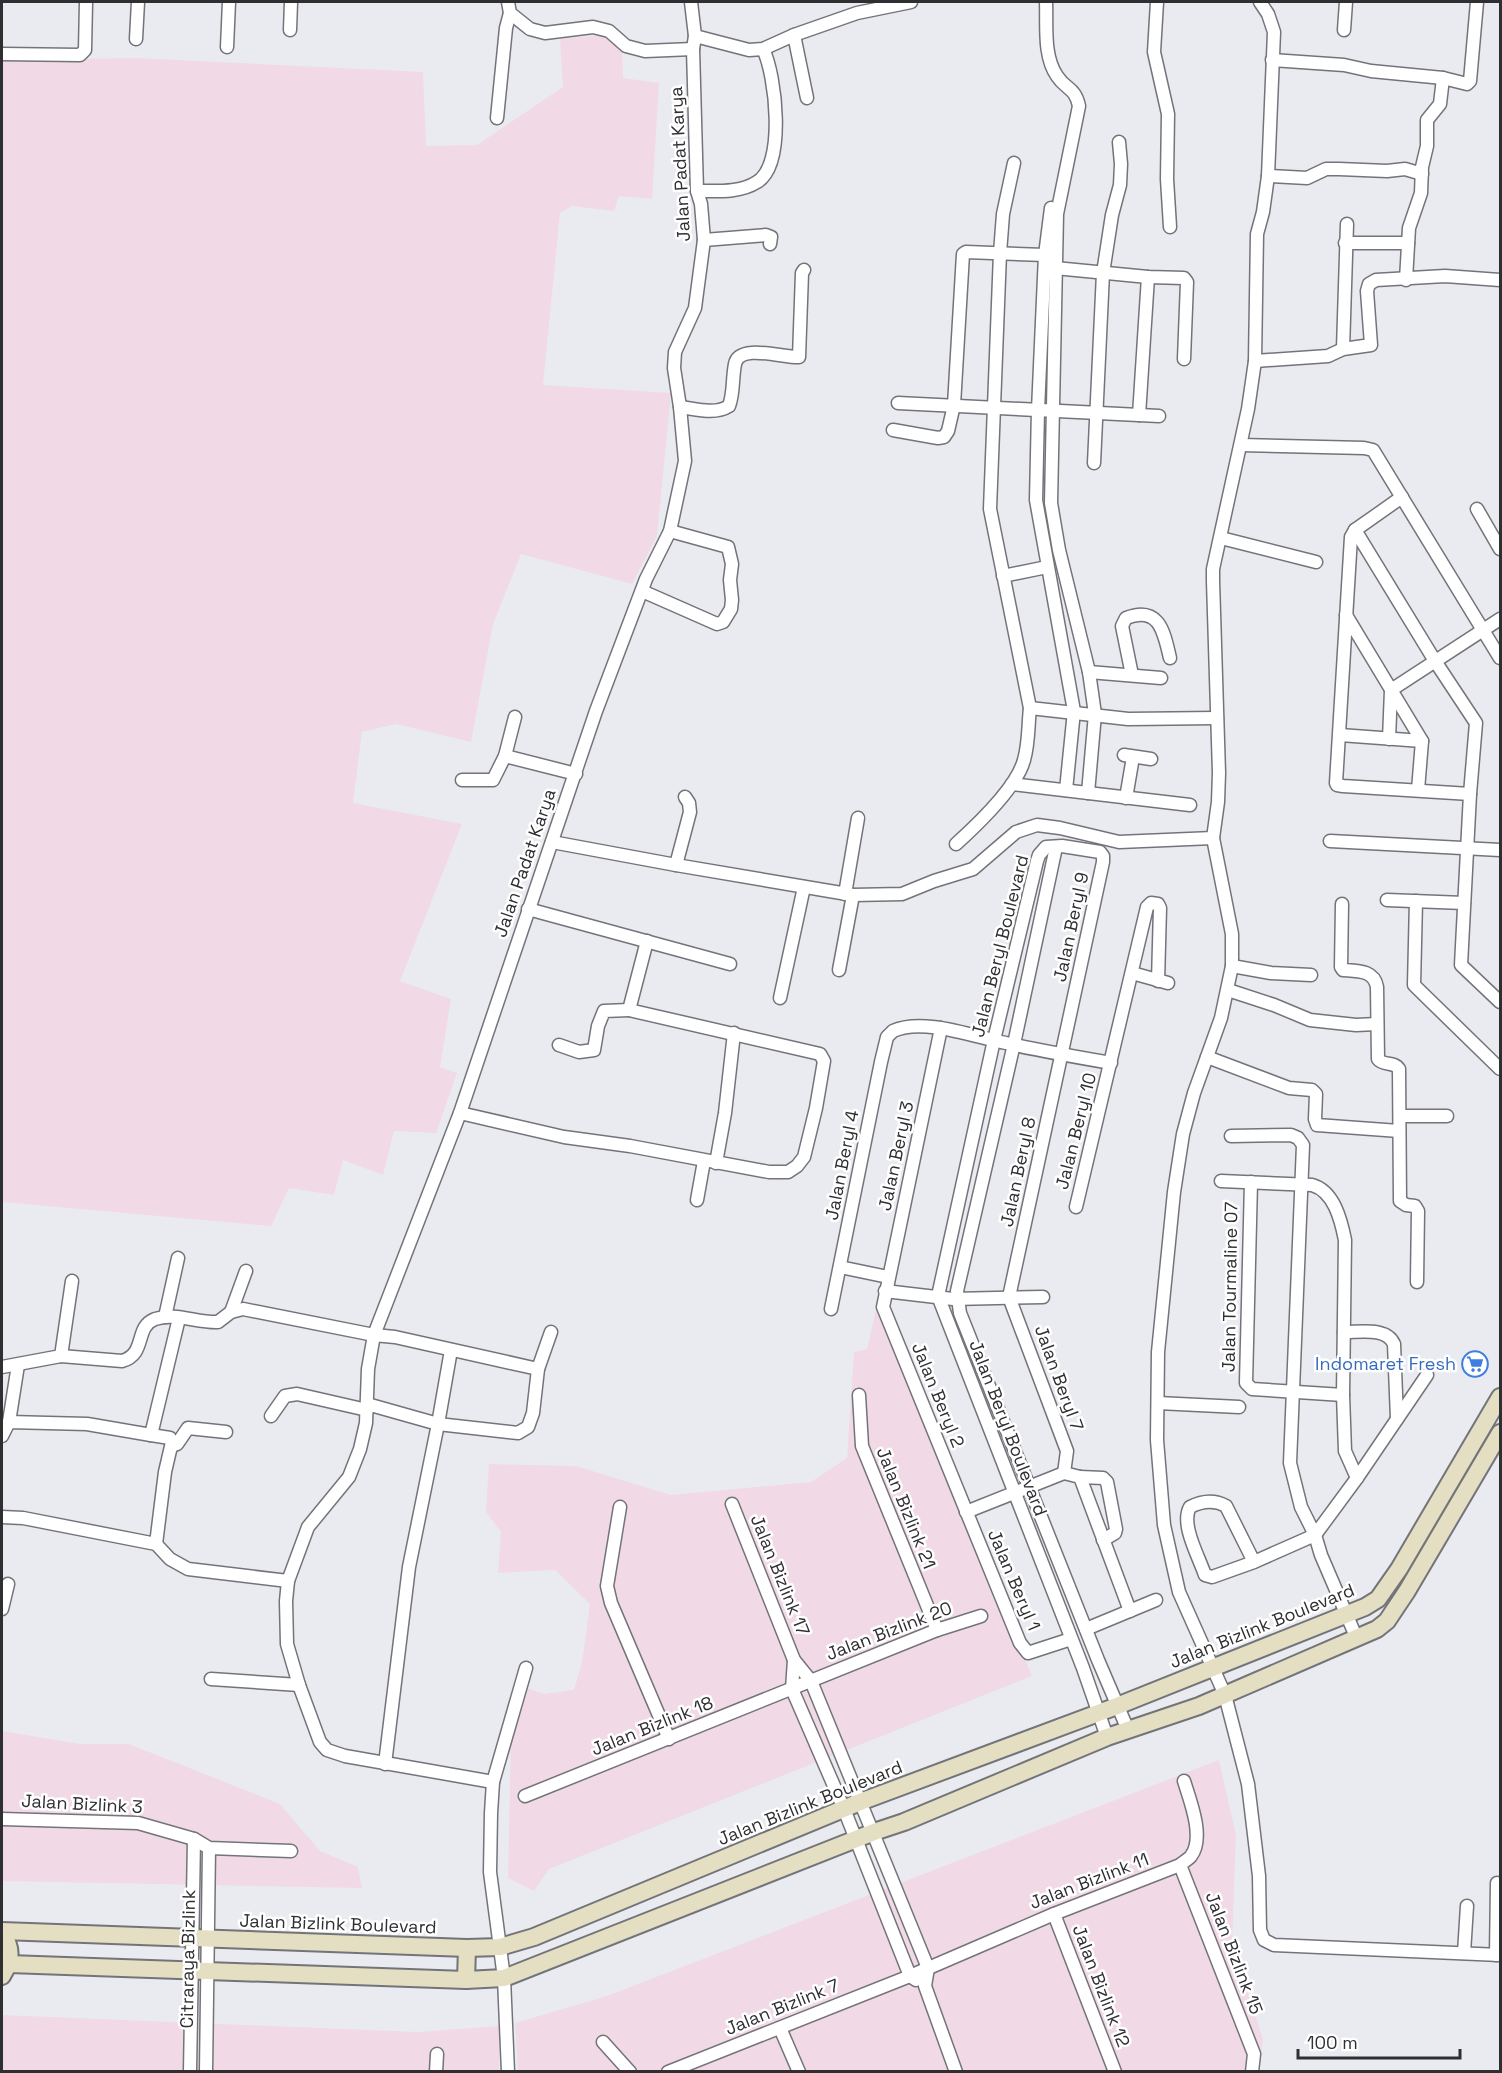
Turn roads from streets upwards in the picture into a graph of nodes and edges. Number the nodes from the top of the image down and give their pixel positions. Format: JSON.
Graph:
{"nodes":[{"id":1,"x":86,"y":2,"type":"edge"},
{"id":2,"x":138,"y":2,"type":"edge"},
{"id":3,"x":229,"y":2,"type":"edge"},
{"id":4,"x":291,"y":2,"type":"edge"},
{"id":5,"x":691,"y":2,"type":"edge"},
{"id":6,"x":911,"y":2,"type":"edge"},
{"id":7,"x":1046,"y":2,"type":"edge"},
{"id":8,"x":1157,"y":2,"type":"edge"},
{"id":9,"x":1260,"y":2,"type":"edge"},
{"id":10,"x":1346,"y":2,"type":"edge"},
{"id":11,"x":1477,"y":2,"type":"edge"},
{"id":12,"x":509,"y":7,"type":"edge"},
{"id":13,"x":290,"y":30,"type":"dead end"},
{"id":14,"x":1344,"y":30,"type":"dead end"},
{"id":15,"x":794,"y":35,"type":"junction"},
{"id":16,"x":695,"y":36,"type":"junction"},
{"id":17,"x":135,"y":39,"type":"dead end"},
{"id":18,"x":227,"y":47,"type":"dead end"},
{"id":19,"x":693,"y":49,"type":"junction"},
{"id":20,"x":763,"y":49,"type":"junction"},
{"id":21,"x":2,"y":54,"type":"edge"},
{"id":22,"x":1272,"y":60,"type":"junction"},
{"id":23,"x":1443,"y":78,"type":"junction"},
{"id":24,"x":1077,"y":96,"type":"junction"},
{"id":25,"x":807,"y":98,"type":"dead end"},
{"id":26,"x":496,"y":118,"type":"dead end"},
{"id":27,"x":1119,"y":142,"type":"dead end"},
{"id":28,"x":1014,"y":163,"type":"dead end"},
{"id":29,"x":1422,"y":174,"type":"junction"},
{"id":30,"x":1268,"y":176,"type":"junction"},
{"id":31,"x":697,"y":191,"type":"junction"},
{"id":32,"x":1347,"y":225,"type":"dead end"},
{"id":33,"x":1170,"y":227,"type":"dead end"},
{"id":34,"x":704,"y":240,"type":"junction"},
{"id":35,"x":770,"y":243,"type":"dead end"},
{"id":36,"x":1345,"y":243,"type":"junction"},
{"id":37,"x":1408,"y":243,"type":"junction"},
{"id":38,"x":1000,"y":253,"type":"junction"},
{"id":39,"x":1045,"y":255,"type":"junction"},
{"id":40,"x":1055,"y":268,"type":"junction"},
{"id":41,"x":804,"y":270,"type":"dead end"},
{"id":42,"x":1103,"y":273,"type":"junction"},
{"id":43,"x":1148,"y":277,"type":"junction"},
{"id":44,"x":1406,"y":280,"type":"junction"},
{"id":45,"x":1500,"y":280,"type":"edge"},
{"id":46,"x":1343,"y":349,"type":"junction"},
{"id":47,"x":1184,"y":359,"type":"dead end"},
{"id":48,"x":1255,"y":361,"type":"junction"},
{"id":49,"x":898,"y":404,"type":"dead end"},
{"id":50,"x":954,"y":405,"type":"junction"},
{"id":51,"x":681,"y":407,"type":"junction"},
{"id":52,"x":993,"y":407,"type":"junction"},
{"id":53,"x":1038,"y":410,"type":"junction"},
{"id":54,"x":1053,"y":411,"type":"junction"},
{"id":55,"x":1096,"y":413,"type":"junction"},
{"id":56,"x":1139,"y":415,"type":"junction"},
{"id":57,"x":1159,"y":416,"type":"dead end"},
{"id":58,"x":892,"y":430,"type":"dead end"},
{"id":59,"x":1240,"y":445,"type":"junction"},
{"id":60,"x":1094,"y":463,"type":"dead end"},
{"id":61,"x":1402,"y":497,"type":"junction"},
{"id":62,"x":1477,"y":509,"type":"dead end"},
{"id":63,"x":1355,"y":530,"type":"junction"},
{"id":64,"x":670,"y":531,"type":"junction"},
{"id":65,"x":1221,"y":538,"type":"junction"},
{"id":66,"x":1499,"y":544,"type":"edge"},
{"id":67,"x":1059,"y":550,"type":"junction"},
{"id":68,"x":1044,"y":552,"type":"junction"},
{"id":69,"x":1317,"y":562,"type":"dead end"},
{"id":70,"x":1047,"y":567,"type":"junction"},
{"id":71,"x":1003,"y":576,"type":"junction"},
{"id":72,"x":642,"y":591,"type":"junction"},
{"id":73,"x":1346,"y":615,"type":"junction"},
{"id":74,"x":1500,"y":619,"type":"edge"},
{"id":75,"x":1484,"y":630,"type":"junction"},
{"id":76,"x":1170,"y":658,"type":"dead end"},
{"id":77,"x":1500,"y":658,"type":"edge"},
{"id":78,"x":1435,"y":661,"type":"junction"},
{"id":79,"x":1089,"y":672,"type":"junction"},
{"id":80,"x":1132,"y":675,"type":"junction"},
{"id":81,"x":1161,"y":678,"type":"dead end"},
{"id":82,"x":1391,"y":690,"type":"junction"},
{"id":83,"x":1030,"y":708,"type":"junction"},
{"id":84,"x":1074,"y":711,"type":"junction"},
{"id":85,"x":1095,"y":714,"type":"junction"},
{"id":86,"x":514,"y":717,"type":"dead end"},
{"id":87,"x":1217,"y":718,"type":"junction"},
{"id":88,"x":1340,"y":735,"type":"junction"},
{"id":89,"x":1389,"y":739,"type":"junction"},
{"id":90,"x":1422,"y":741,"type":"junction"},
{"id":91,"x":505,"y":756,"type":"junction"},
{"id":92,"x":1150,"y":759,"type":"dead end"},
{"id":93,"x":576,"y":774,"type":"junction"},
{"id":94,"x":462,"y":780,"type":"dead end"},
{"id":95,"x":1012,"y":784,"type":"junction"},
{"id":96,"x":1066,"y":790,"type":"junction"},
{"id":97,"x":1418,"y":790,"type":"junction"},
{"id":98,"x":1088,"y":793,"type":"junction"},
{"id":99,"x":1470,"y":794,"type":"junction"},
{"id":100,"x":685,"y":797,"type":"dead end"},
{"id":101,"x":1126,"y":798,"type":"junction"},
{"id":102,"x":1190,"y":805,"type":"dead end"},
{"id":103,"x":858,"y":818,"type":"dead end"},
{"id":104,"x":1213,"y":838,"type":"junction"},
{"id":105,"x":552,"y":842,"type":"junction"},
{"id":106,"x":1330,"y":842,"type":"dead end"},
{"id":107,"x":956,"y":844,"type":"dead end"},
{"id":108,"x":1056,"y":847,"type":"junction"},
{"id":109,"x":1467,"y":849,"type":"junction"},
{"id":110,"x":1500,"y":850,"type":"edge"},
{"id":111,"x":676,"y":865,"type":"junction"},
{"id":112,"x":804,"y":887,"type":"junction"},
{"id":113,"x":849,"y":895,"type":"junction"},
{"id":114,"x":1387,"y":900,"type":"dead end"},
{"id":115,"x":1416,"y":901,"type":"junction"},
{"id":116,"x":1464,"y":903,"type":"junction"},
{"id":117,"x":1342,"y":904,"type":"dead end"},
{"id":118,"x":528,"y":909,"type":"junction"},
{"id":119,"x":647,"y":941,"type":"junction"},
{"id":120,"x":730,"y":964,"type":"dead end"},
{"id":121,"x":1232,"y":966,"type":"junction"},
{"id":122,"x":839,"y":970,"type":"dead end"},
{"id":123,"x":1132,"y":973,"type":"junction"},
{"id":124,"x":1311,"y":975,"type":"dead end"},
{"id":125,"x":1228,"y":990,"type":"junction"},
{"id":126,"x":780,"y":998,"type":"dead end"},
{"id":127,"x":1500,"y":1002,"type":"edge"},
{"id":128,"x":628,"y":1010,"type":"junction"},
{"id":129,"x":1377,"y":1024,"type":"junction"},
{"id":130,"x":941,"y":1028,"type":"junction"},
{"id":131,"x":734,"y":1033,"type":"junction"},
{"id":132,"x":1004,"y":1042,"type":"junction"},
{"id":133,"x":559,"y":1045,"type":"dead end"},
{"id":134,"x":1062,"y":1054,"type":"junction"},
{"id":135,"x":1207,"y":1057,"type":"junction"},
{"id":136,"x":1111,"y":1063,"type":"junction"},
{"id":137,"x":1500,"y":1069,"type":"edge"},
{"id":138,"x":460,"y":1113,"type":"junction"},
{"id":139,"x":1400,"y":1116,"type":"junction"},
{"id":140,"x":1447,"y":1116,"type":"dead end"},
{"id":141,"x":1400,"y":1131,"type":"junction"},
{"id":142,"x":1232,"y":1136,"type":"dead end"},
{"id":143,"x":710,"y":1162,"type":"junction"},
{"id":144,"x":1221,"y":1181,"type":"dead end"},
{"id":145,"x":1251,"y":1182,"type":"junction"},
{"id":146,"x":1302,"y":1185,"type":"junction"},
{"id":147,"x":697,"y":1200,"type":"dead end"},
{"id":148,"x":1076,"y":1208,"type":"dead end"},
{"id":149,"x":178,"y":1258,"type":"dead end"},
{"id":150,"x":840,"y":1267,"type":"junction"},
{"id":151,"x":246,"y":1271,"type":"dead end"},
{"id":152,"x":888,"y":1277,"type":"junction"},
{"id":153,"x":72,"y":1281,"type":"dead end"},
{"id":154,"x":1417,"y":1282,"type":"dead end"},
{"id":155,"x":885,"y":1291,"type":"junction"},
{"id":156,"x":1009,"y":1297,"type":"junction"},
{"id":157,"x":1043,"y":1297,"type":"dead end"},
{"id":158,"x":948,"y":1298,"type":"junction"},
{"id":159,"x":831,"y":1309,"type":"dead end"},
{"id":160,"x":231,"y":1312,"type":"junction"},
{"id":161,"x":165,"y":1317,"type":"junction"},
{"id":162,"x":179,"y":1318,"type":"junction"},
{"id":163,"x":551,"y":1332,"type":"dead end"},
{"id":164,"x":1344,"y":1332,"type":"junction"},
{"id":165,"x":374,"y":1335,"type":"junction"},
{"id":166,"x":451,"y":1350,"type":"junction"},
{"id":167,"x":61,"y":1356,"type":"junction"},
{"id":168,"x":18,"y":1365,"type":"junction"},
{"id":169,"x":2,"y":1366,"type":"edge"},
{"id":170,"x":538,"y":1369,"type":"junction"},
{"id":171,"x":1427,"y":1375,"type":"dead end"},
{"id":172,"x":1294,"y":1392,"type":"junction"},
{"id":173,"x":859,"y":1395,"type":"dead end"},
{"id":174,"x":1343,"y":1395,"type":"junction"},
{"id":175,"x":1500,"y":1396,"type":"edge"},
{"id":176,"x":1158,"y":1403,"type":"junction"},
{"id":177,"x":367,"y":1407,"type":"junction"},
{"id":178,"x":1239,"y":1407,"type":"dead end"},
{"id":179,"x":271,"y":1416,"type":"dead end"},
{"id":180,"x":1397,"y":1419,"type":"junction"},
{"id":181,"x":9,"y":1422,"type":"junction"},
{"id":182,"x":438,"y":1424,"type":"junction"},
{"id":183,"x":226,"y":1432,"type":"dead end"},
{"id":184,"x":1500,"y":1433,"type":"edge"},
{"id":185,"x":151,"y":1435,"type":"junction"},
{"id":186,"x":2,"y":1436,"type":"edge"},
{"id":187,"x":172,"y":1446,"type":"junction"},
{"id":188,"x":1064,"y":1473,"type":"junction"},
{"id":189,"x":1080,"y":1477,"type":"junction"},
{"id":190,"x":1357,"y":1479,"type":"junction"},
{"id":191,"x":1020,"y":1491,"type":"junction"},
{"id":192,"x":732,"y":1504,"type":"dead end"},
{"id":193,"x":620,"y":1508,"type":"dead end"},
{"id":194,"x":966,"y":1512,"type":"junction"},
{"id":195,"x":2,"y":1517,"type":"edge"},
{"id":196,"x":1315,"y":1535,"type":"junction"},
{"id":197,"x":1103,"y":1540,"type":"junction"},
{"id":198,"x":156,"y":1544,"type":"junction"},
{"id":199,"x":1254,"y":1562,"type":"junction"},
{"id":200,"x":288,"y":1581,"type":"junction"},
{"id":201,"x":8,"y":1584,"type":"dead end"},
{"id":202,"x":1156,"y":1600,"type":"dead end"},
{"id":203,"x":2,"y":1609,"type":"edge"},
{"id":204,"x":1130,"y":1611,"type":"junction"},
{"id":205,"x":1345,"y":1614,"type":"junction"},
{"id":206,"x":981,"y":1616,"type":"dead end"},
{"id":207,"x":1086,"y":1629,"type":"junction"},
{"id":208,"x":937,"y":1630,"type":"junction"},
{"id":209,"x":1071,"y":1639,"type":"junction"},
{"id":210,"x":1357,"y":1639,"type":"junction"},
{"id":211,"x":794,"y":1660,"type":"junction"},
{"id":212,"x":1212,"y":1667,"type":"junction"},
{"id":213,"x":526,"y":1668,"type":"dead end"},
{"id":214,"x":212,"y":1679,"type":"dead end"},
{"id":215,"x":811,"y":1681,"type":"junction"},
{"id":216,"x":299,"y":1685,"type":"junction"},
{"id":217,"x":792,"y":1689,"type":"junction"},
{"id":218,"x":1225,"y":1695,"type":"junction"},
{"id":219,"x":1117,"y":1706,"type":"junction"},
{"id":220,"x":1098,"y":1714,"type":"junction"},
{"id":221,"x":1128,"y":1730,"type":"junction"},
{"id":222,"x":1107,"y":1737,"type":"junction"},
{"id":223,"x":669,"y":1738,"type":"junction"},
{"id":224,"x":386,"y":1764,"type":"junction"},
{"id":225,"x":493,"y":1782,"type":"junction"},
{"id":226,"x":1184,"y":1782,"type":"dead end"},
{"id":227,"x":525,"y":1796,"type":"dead end"},
{"id":228,"x":860,"y":1802,"type":"junction"},
{"id":229,"x":844,"y":1809,"type":"junction"},
{"id":230,"x":2,"y":1819,"type":"edge"},
{"id":231,"x":874,"y":1832,"type":"junction"},
{"id":232,"x":194,"y":1839,"type":"junction"},
{"id":233,"x":857,"y":1840,"type":"junction"},
{"id":234,"x":209,"y":1848,"type":"junction"},
{"id":235,"x":291,"y":1851,"type":"dead end"},
{"id":236,"x":1180,"y":1865,"type":"junction"},
{"id":237,"x":1497,"y":1882,"type":"dead end"},
{"id":238,"x":1467,"y":1906,"type":"dead end"},
{"id":239,"x":1054,"y":1914,"type":"junction"},
{"id":240,"x":2,"y":1932,"type":"edge"},
{"id":241,"x":534,"y":1937,"type":"junction"},
{"id":242,"x":200,"y":1938,"type":"junction"},
{"id":243,"x":500,"y":1947,"type":"junction"},
{"id":244,"x":467,"y":1948,"type":"junction"},
{"id":245,"x":1464,"y":1953,"type":"junction"},
{"id":246,"x":1498,"y":1955,"type":"edge"},
{"id":247,"x":546,"y":1963,"type":"junction"},
{"id":248,"x":928,"y":1968,"type":"junction"},
{"id":249,"x":5,"y":1970,"type":"edge"},
{"id":250,"x":200,"y":1970,"type":"junction"},
{"id":251,"x":910,"y":1976,"type":"junction"},
{"id":252,"x":504,"y":1978,"type":"junction"},
{"id":253,"x":466,"y":1980,"type":"junction"},
{"id":254,"x":925,"y":1986,"type":"junction"},
{"id":255,"x":780,"y":2028,"type":"junction"},
{"id":256,"x":603,"y":2042,"type":"dead end"},
{"id":257,"x":437,"y":2054,"type":"dead end"},
{"id":258,"x":190,"y":2072,"type":"edge"},
{"id":259,"x":206,"y":2072,"type":"edge"},
{"id":260,"x":436,"y":2072,"type":"edge"},
{"id":261,"x":508,"y":2072,"type":"edge"},
{"id":262,"x":630,"y":2072,"type":"edge"},
{"id":263,"x":668,"y":2072,"type":"edge"},
{"id":264,"x":799,"y":2072,"type":"edge"},
{"id":265,"x":956,"y":2072,"type":"edge"},
{"id":266,"x":1115,"y":2072,"type":"edge"},
{"id":267,"x":1252,"y":2072,"type":"edge"}],
"edges":[{"from":1,"to":21,"type":"street"},
{"from":2,"to":17,"type":"street"},
{"from":3,"to":18,"type":"street"},
{"from":4,"to":13,"type":"street"},
{"from":5,"to":16,"type":"street","name":"Jalan Padat Karya"},
{"from":6,"to":15,"type":"street"},
{"from":7,"to":24,"type":"street"},
{"from":8,"to":33,"type":"street"},
{"from":9,"to":22,"type":"street"},
{"from":10,"to":14,"type":"street"},
{"from":11,"to":23,"type":"street"},
{"from":12,"to":19,"type":"street"},
{"from":12,"to":26,"type":"street"},
{"from":15,"to":20,"type":"street"},
{"from":15,"to":25,"type":"street"},
{"from":16,"to":19,"type":"street","name":"Jalan Padat Karya"},
{"from":16,"to":20,"type":"street"},
{"from":19,"to":31,"type":"street","name":"Jalan Padat Karya"},
{"from":20,"to":31,"type":"street"},
{"from":22,"to":23,"type":"street"},
{"from":22,"to":30,"type":"street"},
{"from":23,"to":29,"type":"street"},
{"from":24,"to":39,"type":"street"},
{"from":24,"to":40,"type":"street"},
{"from":27,"to":42,"type":"street"},
{"from":28,"to":38,"type":"street"},
{"from":29,"to":30,"type":"street"},
{"from":29,"to":37,"type":"street"},
{"from":30,"to":48,"type":"street"},
{"from":31,"to":34,"type":"street","name":"Jalan Padat Karya"},
{"from":32,"to":36,"type":"street"},
{"from":34,"to":35,"type":"street"},
{"from":34,"to":51,"type":"street","name":"Jalan Padat Karya"},
{"from":36,"to":37,"type":"street"},
{"from":36,"to":46,"type":"street"},
{"from":37,"to":44,"type":"street"},
{"from":38,"to":39,"type":"street"},
{"from":38,"to":50,"type":"street"},
{"from":38,"to":52,"type":"street"},
{"from":39,"to":53,"type":"street"},
{"from":40,"to":42,"type":"street"},
{"from":40,"to":54,"type":"street"},
{"from":41,"to":51,"type":"street"},
{"from":42,"to":43,"type":"street"},
{"from":42,"to":55,"type":"street"},
{"from":43,"to":47,"type":"street"},
{"from":43,"to":56,"type":"street"},
{"from":44,"to":45,"type":"street"},
{"from":44,"to":46,"type":"street"},
{"from":46,"to":48,"type":"street"},
{"from":48,"to":59,"type":"street"},
{"from":49,"to":50,"type":"street"},
{"from":50,"to":52,"type":"street"},
{"from":50,"to":58,"type":"street"},
{"from":51,"to":64,"type":"street","name":"Jalan Padat Karya"},
{"from":52,"to":53,"type":"street"},
{"from":52,"to":71,"type":"street"},
{"from":53,"to":54,"type":"street"},
{"from":53,"to":68,"type":"street"},
{"from":54,"to":55,"type":"street"},
{"from":54,"to":67,"type":"street"},
{"from":55,"to":56,"type":"street"},
{"from":55,"to":60,"type":"street"},
{"from":56,"to":57,"type":"street"},
{"from":59,"to":61,"type":"street"},
{"from":59,"to":65,"type":"street"},
{"from":61,"to":63,"type":"street"},
{"from":61,"to":75,"type":"street"},
{"from":62,"to":66,"type":"street"},
{"from":63,"to":73,"type":"street"},
{"from":63,"to":78,"type":"street"},
{"from":64,"to":72,"type":"street","name":"Jalan Padat Karya"},
{"from":64,"to":72,"type":"street"},
{"from":65,"to":69,"type":"street"},
{"from":65,"to":87,"type":"street"},
{"from":67,"to":68,"type":"street"},
{"from":67,"to":79,"type":"street"},
{"from":68,"to":70,"type":"street"},
{"from":70,"to":71,"type":"street"},
{"from":70,"to":84,"type":"street"},
{"from":71,"to":83,"type":"street"},
{"from":72,"to":93,"type":"street","name":"Jalan Padat Karya"},
{"from":73,"to":82,"type":"street"},
{"from":73,"to":88,"type":"street"},
{"from":74,"to":75,"type":"street"},
{"from":75,"to":77,"type":"street"},
{"from":75,"to":78,"type":"street"},
{"from":76,"to":80,"type":"street"},
{"from":78,"to":82,"type":"street"},
{"from":78,"to":99,"type":"street"},
{"from":79,"to":80,"type":"street"},
{"from":79,"to":85,"type":"street"},
{"from":80,"to":81,"type":"street"},
{"from":82,"to":89,"type":"street"},
{"from":82,"to":90,"type":"street"},
{"from":83,"to":84,"type":"street"},
{"from":83,"to":95,"type":"street"},
{"from":84,"to":85,"type":"street"},
{"from":84,"to":96,"type":"street"},
{"from":85,"to":87,"type":"street"},
{"from":85,"to":98,"type":"street"},
{"from":86,"to":91,"type":"street"},
{"from":87,"to":104,"type":"street"},
{"from":88,"to":89,"type":"street"},
{"from":88,"to":97,"type":"street"},
{"from":89,"to":90,"type":"street"},
{"from":90,"to":97,"type":"street"},
{"from":91,"to":93,"type":"street"},
{"from":91,"to":94,"type":"street"},
{"from":92,"to":101,"type":"street"},
{"from":93,"to":105,"type":"street","name":"Jalan Padat Karya"},
{"from":95,"to":96,"type":"street"},
{"from":95,"to":107,"type":"street"},
{"from":96,"to":98,"type":"street"},
{"from":97,"to":99,"type":"street"},
{"from":98,"to":101,"type":"street"},
{"from":99,"to":109,"type":"street"},
{"from":100,"to":111,"type":"street"},
{"from":101,"to":102,"type":"street"},
{"from":103,"to":113,"type":"street"},
{"from":104,"to":113,"type":"street"},
{"from":104,"to":121,"type":"street"},
{"from":105,"to":111,"type":"street"},
{"from":105,"to":118,"type":"street","name":"Jalan Padat Karya"},
{"from":106,"to":109,"type":"street"},
{"from":108,"to":132,"type":"street","name":"Jalan Beryl Boulevard"},
{"from":108,"to":132,"type":"street","name":"Jalan Beryl Boulevard"},
{"from":108,"to":134,"type":"street","name":"Jalan Beryl 9"},
{"from":109,"to":110,"type":"street"},
{"from":109,"to":116,"type":"street"},
{"from":111,"to":112,"type":"street"},
{"from":112,"to":113,"type":"street"},
{"from":112,"to":126,"type":"street"},
{"from":113,"to":122,"type":"street"},
{"from":114,"to":115,"type":"street"},
{"from":115,"to":116,"type":"street"},
{"from":115,"to":137,"type":"street"},
{"from":116,"to":127,"type":"street"},
{"from":117,"to":129,"type":"street"},
{"from":118,"to":119,"type":"street"},
{"from":118,"to":138,"type":"street","name":"Jalan Padat Karya"},
{"from":119,"to":120,"type":"street"},
{"from":119,"to":128,"type":"street"},
{"from":121,"to":124,"type":"street"},
{"from":121,"to":125,"type":"street"},
{"from":123,"to":123,"type":"street"},
{"from":123,"to":136,"type":"street"},
{"from":125,"to":129,"type":"street"},
{"from":125,"to":135,"type":"street"},
{"from":128,"to":131,"type":"street"},
{"from":128,"to":133,"type":"street"},
{"from":129,"to":139,"type":"street"},
{"from":130,"to":132,"type":"street"},
{"from":130,"to":150,"type":"street","name":"Jalan Beryl 4"},
{"from":130,"to":152,"type":"street","name":"Jalan Beryl 3"},
{"from":131,"to":143,"type":"street"},
{"from":131,"to":143,"type":"street"},
{"from":132,"to":134,"type":"street"},
{"from":132,"to":158,"type":"street","name":"Jalan Beryl Boulevard"},
{"from":132,"to":158,"type":"street","name":"Jalan Beryl Boulevard"},
{"from":134,"to":136,"type":"street"},
{"from":134,"to":156,"type":"street","name":"Jalan Beryl 8"},
{"from":135,"to":141,"type":"street"},
{"from":135,"to":176,"type":"street"},
{"from":136,"to":148,"type":"street","name":"Jalan Beryl 10"},
{"from":138,"to":143,"type":"street"},
{"from":138,"to":165,"type":"street","name":"Jalan Padat Karya"},
{"from":139,"to":140,"type":"street"},
{"from":139,"to":141,"type":"street"},
{"from":141,"to":154,"type":"street"},
{"from":142,"to":146,"type":"street"},
{"from":143,"to":147,"type":"street"},
{"from":144,"to":145,"type":"street"},
{"from":145,"to":146,"type":"street"},
{"from":145,"to":172,"type":"street","name":"Jalan Tourmaline 07"},
{"from":146,"to":164,"type":"street"},
{"from":146,"to":172,"type":"street"},
{"from":149,"to":161,"type":"street"},
{"from":150,"to":152,"type":"street"},
{"from":150,"to":159,"type":"street","name":"Jalan Beryl 4"},
{"from":151,"to":160,"type":"street"},
{"from":152,"to":155,"type":"street","name":"Jalan Beryl 3"},
{"from":153,"to":167,"type":"street"},
{"from":155,"to":158,"type":"street"},
{"from":155,"to":194,"type":"street","name":"Jalan Beryl 2"},
{"from":156,"to":157,"type":"street"},
{"from":156,"to":158,"type":"street"},
{"from":156,"to":188,"type":"street","name":"Jalan Beryl 7"},
{"from":158,"to":191,"type":"street","name":"Jalan Beryl Boulevard"},
{"from":158,"to":191,"type":"street","name":"Jalan Beryl Boulevard"},
{"from":160,"to":162,"type":"street"},
{"from":160,"to":165,"type":"street"},
{"from":161,"to":162,"type":"street"},
{"from":161,"to":167,"type":"street"},
{"from":162,"to":185,"type":"street"},
{"from":163,"to":170,"type":"street"},
{"from":164,"to":174,"type":"street"},
{"from":164,"to":180,"type":"street"},
{"from":165,"to":166,"type":"street"},
{"from":165,"to":177,"type":"street","name":"Jalan Padat Karya"},
{"from":166,"to":170,"type":"street"},
{"from":166,"to":182,"type":"street"},
{"from":167,"to":168,"type":"street"},
{"from":168,"to":169,"type":"street"},
{"from":168,"to":181,"type":"street"},
{"from":170,"to":182,"type":"street"},
{"from":171,"to":180,"type":"street"},
{"from":172,"to":174,"type":"street"},
{"from":172,"to":196,"type":"street"},
{"from":173,"to":208,"type":"street","name":"Jalan Bizlink 21"},
{"from":174,"to":190,"type":"street"},
{"from":175,"to":205,"type":"street","name":"Jalan Bizlink Boulevard"},
{"from":176,"to":178,"type":"street"},
{"from":176,"to":212,"type":"street"},
{"from":177,"to":179,"type":"street"},
{"from":177,"to":182,"type":"street"},
{"from":177,"to":200,"type":"street","name":"Jalan Padat Karya"},
{"from":180,"to":190,"type":"street"},
{"from":181,"to":185,"type":"street"},
{"from":181,"to":186,"type":"street"},
{"from":182,"to":224,"type":"street"},
{"from":183,"to":187,"type":"street"},
{"from":184,"to":210,"type":"street"},
{"from":185,"to":187,"type":"street"},
{"from":187,"to":198,"type":"street"},
{"from":188,"to":189,"type":"street"},
{"from":188,"to":191,"type":"street"},
{"from":189,"to":197,"type":"street"},
{"from":189,"to":197,"type":"street"},
{"from":190,"to":196,"type":"street"},
{"from":191,"to":194,"type":"street"},
{"from":191,"to":207,"type":"street","name":"Jalan Beryl Boulevard"},
{"from":191,"to":209,"type":"street","name":"Jalan Beryl Boulevard"},
{"from":192,"to":211,"type":"street","name":"Jalan Bizlink 17"},
{"from":193,"to":223,"type":"street"},
{"from":194,"to":209,"type":"street","name":"Jalan Beryl 1"},
{"from":195,"to":198,"type":"street"},
{"from":196,"to":199,"type":"street"},
{"from":196,"to":205,"type":"street"},
{"from":197,"to":204,"type":"street"},
{"from":198,"to":200,"type":"street"},
{"from":199,"to":199,"type":"street"},
{"from":200,"to":216,"type":"street","name":"Jalan Padat Karya"},
{"from":201,"to":203,"type":"street"},
{"from":202,"to":204,"type":"street"},
{"from":204,"to":207,"type":"street"},
{"from":205,"to":210,"type":"street"},
{"from":205,"to":212,"type":"street","name":"Jalan Bizlink Boulevard"},
{"from":206,"to":208,"type":"street","name":"Jalan Bizlink 20"},
{"from":207,"to":219,"type":"street","name":"Jalan Beryl Boulevard"},
{"from":208,"to":215,"type":"street","name":"Jalan Bizlink 20"},
{"from":209,"to":220,"type":"street","name":"Jalan Beryl Boulevard"},
{"from":210,"to":218,"type":"street"},
{"from":211,"to":215,"type":"street"},
{"from":211,"to":217,"type":"street"},
{"from":212,"to":218,"type":"street"},
{"from":212,"to":219,"type":"street","name":"Jalan Bizlink Boulevard"},
{"from":213,"to":225,"type":"street"},
{"from":214,"to":216,"type":"street"},
{"from":215,"to":217,"type":"street","name":"Jalan Bizlink 20"},
{"from":215,"to":228,"type":"street"},
{"from":216,"to":224,"type":"street","name":"Jalan Padat Karya"},
{"from":217,"to":223,"type":"street","name":"Jalan Bizlink 18"},
{"from":217,"to":229,"type":"street"},
{"from":218,"to":221,"type":"street"},
{"from":218,"to":245,"type":"street"},
{"from":219,"to":220,"type":"street","name":"Jalan Bizlink Boulevard"},
{"from":219,"to":221,"type":"street","name":"Jalan Beryl Boulevard"},
{"from":220,"to":222,"type":"street","name":"Jalan Beryl Boulevard"},
{"from":220,"to":228,"type":"street","name":"Jalan Bizlink Boulevard"},
{"from":221,"to":222,"type":"street"},
{"from":222,"to":231,"type":"street"},
{"from":223,"to":227,"type":"street","name":"Jalan Bizlink 18"},
{"from":224,"to":225,"type":"street"},
{"from":225,"to":243,"type":"street"},
{"from":226,"to":236,"type":"street"},
{"from":228,"to":229,"type":"street","name":"Jalan Bizlink Boulevard"},
{"from":228,"to":231,"type":"street"},
{"from":229,"to":233,"type":"street"},
{"from":229,"to":241,"type":"street","name":"Jalan Bizlink Boulevard"},
{"from":230,"to":232,"type":"street","name":"Jalan Bizlink 3"},
{"from":231,"to":233,"type":"street"},
{"from":231,"to":248,"type":"street"},
{"from":232,"to":234,"type":"street","name":"Jalan Bizlink 3"},
{"from":232,"to":242,"type":"street","name":"Citraraya Bizlink"},
{"from":233,"to":247,"type":"street"},
{"from":233,"to":251,"type":"street"},
{"from":234,"to":235,"type":"street"},
{"from":234,"to":242,"type":"street","name":"Citraraya Bizlink"},
{"from":236,"to":239,"type":"street","name":"Jalan Bizlink 11"},
{"from":236,"to":267,"type":"street","name":"Jalan Bizlink 15"},
{"from":237,"to":246,"type":"street"},
{"from":238,"to":245,"type":"street"},
{"from":239,"to":248,"type":"street","name":"Jalan Bizlink 11"},
{"from":239,"to":266,"type":"street","name":"Jalan Bizlink 12"},
{"from":240,"to":242,"type":"street","name":"Jalan Bizlink Boulevard"},
{"from":240,"to":249,"type":"street"},
{"from":241,"to":243,"type":"street","name":"Jalan Bizlink Boulevard"},
{"from":241,"to":247,"type":"street"},
{"from":242,"to":244,"type":"street","name":"Jalan Bizlink Boulevard"},
{"from":242,"to":250,"type":"street","name":"Citraraya Bizlink"},
{"from":243,"to":244,"type":"street","name":"Jalan Bizlink Boulevard"},
{"from":243,"to":252,"type":"street"},
{"from":244,"to":253,"type":"street"},
{"from":245,"to":246,"type":"street"},
{"from":247,"to":252,"type":"street"},
{"from":248,"to":251,"type":"street","name":"Jalan Bizlink 11"},
{"from":248,"to":254,"type":"street"},
{"from":249,"to":250,"type":"street"},
{"from":250,"to":253,"type":"street"},
{"from":250,"to":258,"type":"street","name":"Citraraya Bizlink"},
{"from":250,"to":259,"type":"street","name":"Citraraya Bizlink"},
{"from":251,"to":254,"type":"street"},
{"from":251,"to":255,"type":"street","name":"Jalan Bizlink 7"},
{"from":252,"to":253,"type":"street"},
{"from":252,"to":261,"type":"street"},
{"from":254,"to":265,"type":"street"},
{"from":255,"to":263,"type":"street","name":"Jalan Bizlink 7"},
{"from":255,"to":264,"type":"street"},
{"from":256,"to":262,"type":"street"},
{"from":257,"to":260,"type":"street"}]}
